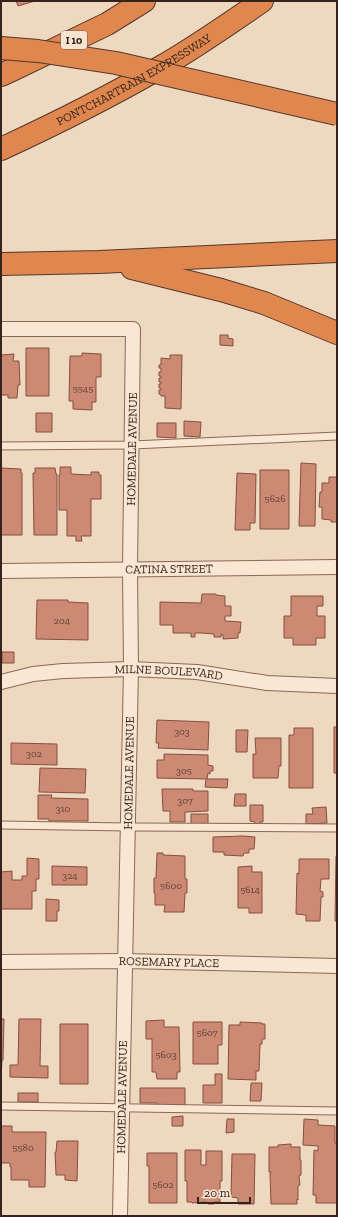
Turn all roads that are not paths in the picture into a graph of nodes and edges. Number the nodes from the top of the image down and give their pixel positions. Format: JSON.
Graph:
{"nodes":[{"id":1,"x":144,"y":1,"type":"edge"},
{"id":2,"x":262,"y":1,"type":"edge"},
{"id":3,"x":1,"y":48,"type":"edge"},
{"id":4,"x":1,"y":75,"type":"edge"},
{"id":5,"x":337,"y":114,"type":"edge"},
{"id":6,"x":1,"y":149,"type":"edge"},
{"id":7,"x":337,"y":250,"type":"edge"},
{"id":8,"x":99,"y":262,"type":"junction"},
{"id":9,"x":1,"y":264,"type":"edge"},
{"id":10,"x":1,"y":329,"type":"edge"},
{"id":11,"x":337,"y":333,"type":"edge"},
{"id":12,"x":337,"y":436,"type":"edge"},
{"id":13,"x":132,"y":445,"type":"junction"},
{"id":14,"x":1,"y":446,"type":"edge"},
{"id":15,"x":337,"y":567,"type":"edge"},
{"id":16,"x":130,"y":569,"type":"junction"},
{"id":17,"x":1,"y":571,"type":"edge"},
{"id":18,"x":131,"y":669,"type":"junction"},
{"id":19,"x":1,"y":682,"type":"edge"},
{"id":20,"x":337,"y":686,"type":"edge"},
{"id":21,"x":1,"y":825,"type":"edge"},
{"id":22,"x":128,"y":827,"type":"junction"},
{"id":23,"x":337,"y":828,"type":"edge"},
{"id":24,"x":124,"y":961,"type":"junction"},
{"id":25,"x":1,"y":962,"type":"edge"},
{"id":26,"x":337,"y":966,"type":"edge"},
{"id":27,"x":1,"y":1106,"type":"edge"},
{"id":28,"x":122,"y":1108,"type":"junction"},
{"id":29,"x":337,"y":1111,"type":"edge"},
{"id":30,"x":120,"y":1216,"type":"edge"}],
"edges":[{"from":1,"to":4,"type":"highway","number":"I 10"},
{"from":2,"to":6,"type":"highway","name":"PONTCHARTRAIN EXPRESSWAY"},
{"from":3,"to":5,"type":"highway","bridge":true},
{"from":7,"to":8,"type":"highway"},
{"from":8,"to":9,"type":"highway"},
{"from":8,"to":11,"type":"highway"},
{"from":10,"to":13,"type":"street","name":"HOMEDALE AVENUE"},
{"from":12,"to":13,"type":"lane"},
{"from":13,"to":14,"type":"lane"},
{"from":13,"to":16,"type":"street","name":"HOMEDALE AVENUE"},
{"from":15,"to":16,"type":"street","name":"CATINA STREET"},
{"from":16,"to":17,"type":"street","name":"CATINA STREET"},
{"from":16,"to":18,"type":"street","name":"HOMEDALE AVENUE"},
{"from":18,"to":19,"type":"street","name":"MILNE BOULEVARD"},
{"from":18,"to":20,"type":"street","name":"MILNE BOULEVARD"},
{"from":18,"to":22,"type":"street","name":"HOMEDALE AVENUE"},
{"from":21,"to":22,"type":"lane"},
{"from":22,"to":23,"type":"lane"},
{"from":22,"to":24,"type":"street","name":"HOMEDALE AVENUE"},
{"from":24,"to":25,"type":"street","name":"ROSEMARY PLACE"},
{"from":24,"to":26,"type":"street","name":"ROSEMARY PLACE"},
{"from":24,"to":28,"type":"street","name":"HOMEDALE AVENUE"},
{"from":27,"to":28,"type":"lane"},
{"from":28,"to":29,"type":"lane"},
{"from":28,"to":30,"type":"street","name":"HOMEDALE AVENUE"}]}
